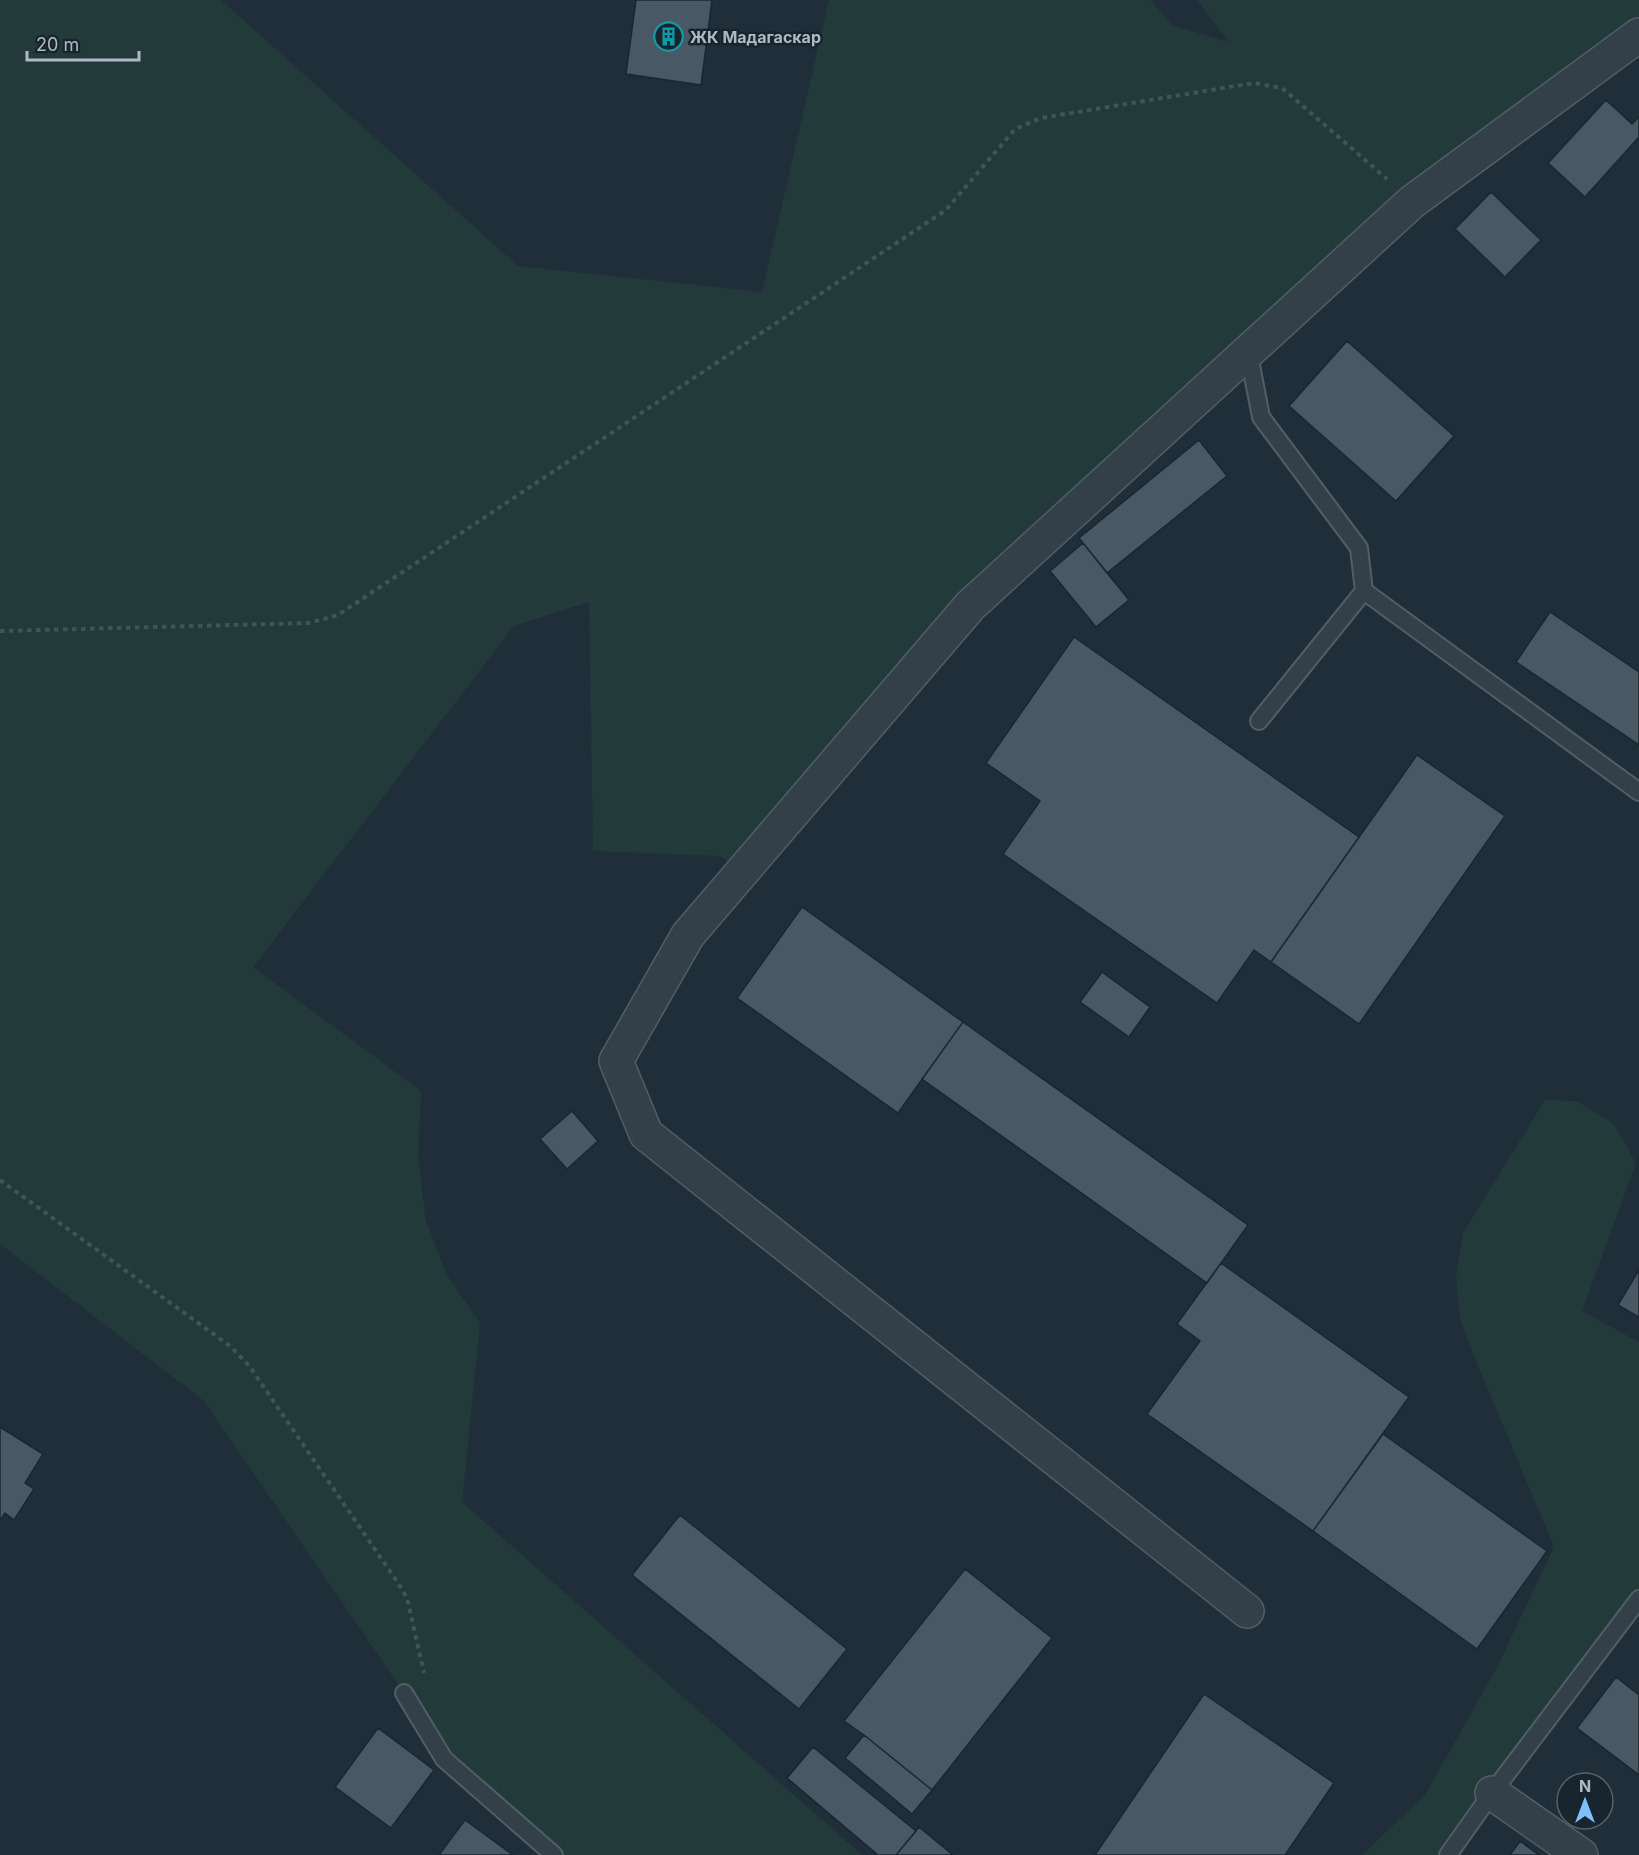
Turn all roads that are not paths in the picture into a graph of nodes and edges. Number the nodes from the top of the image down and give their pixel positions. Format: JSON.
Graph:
{"nodes":[{"id":1,"x":1639,"y":35,"type":"edge"},
{"id":2,"x":1248,"y":350,"type":"junction"},
{"id":3,"x":1364,"y":591,"type":"junction"},
{"id":4,"x":1259,"y":721,"type":"dead end"},
{"id":5,"x":1639,"y":792,"type":"edge"},
{"id":6,"x":1639,"y":1599,"type":"edge"},
{"id":7,"x":1247,"y":1611,"type":"dead end"},
{"id":8,"x":404,"y":1693,"type":"dead end"},
{"id":9,"x":1492,"y":1793,"type":"junction"},
{"id":10,"x":554,"y":1855,"type":"edge"},
{"id":11,"x":1448,"y":1855,"type":"edge"},
{"id":12,"x":1581,"y":1855,"type":"edge"}],
"edges":[{"from":1,"to":2,"type":"street"},
{"from":2,"to":3,"type":"lane"},
{"from":2,"to":7,"type":"street"},
{"from":3,"to":4,"type":"lane"},
{"from":3,"to":5,"type":"lane"},
{"from":6,"to":9,"type":"lane"},
{"from":8,"to":10,"type":"lane"},
{"from":9,"to":11,"type":"lane"},
{"from":9,"to":12,"type":"street"}]}
